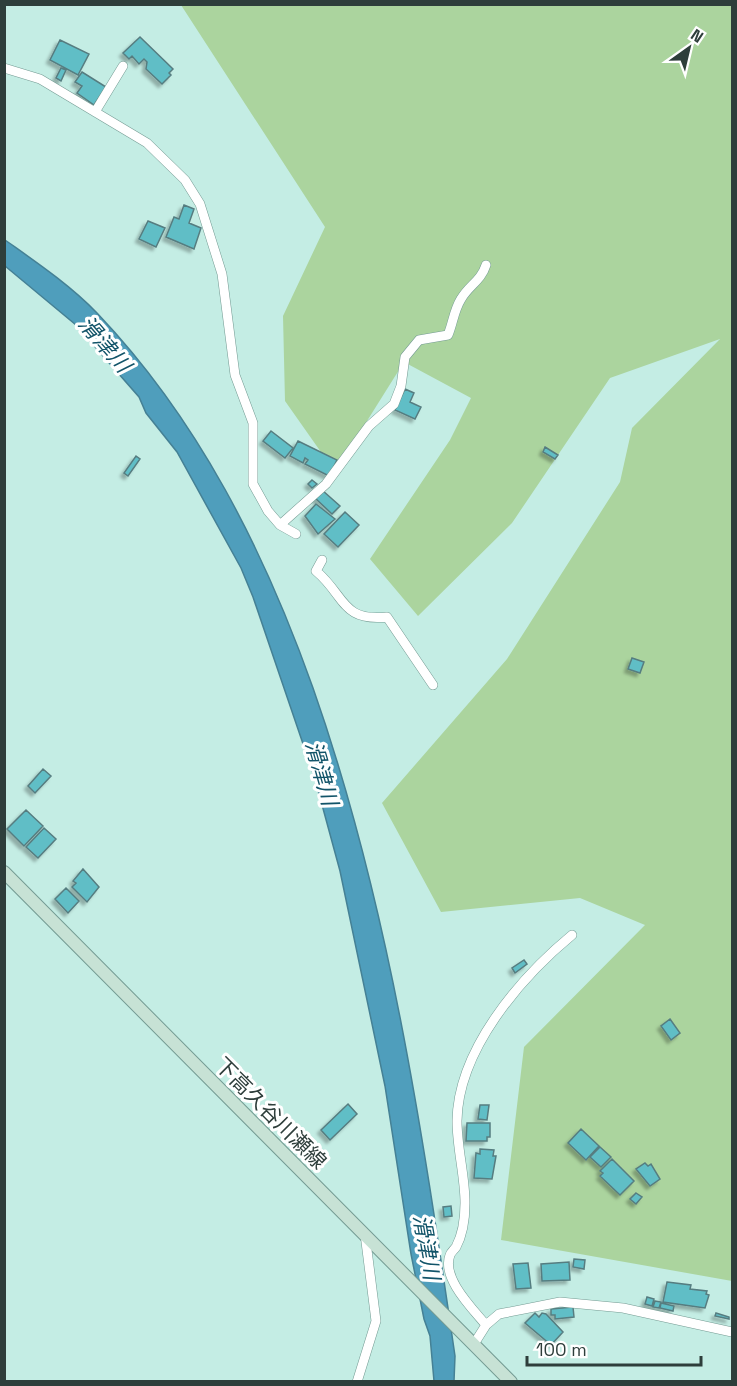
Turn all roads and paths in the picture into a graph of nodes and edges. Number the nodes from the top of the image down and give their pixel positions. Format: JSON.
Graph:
{"nodes":[{"id":1,"x":123,"y":66,"type":"dead end"},
{"id":2,"x":4,"y":68,"type":"edge"},
{"id":3,"x":95,"y":112,"type":"junction"},
{"id":4,"x":486,"y":265,"type":"dead end"},
{"id":5,"x":280,"y":525,"type":"junction"},
{"id":6,"x":296,"y":534,"type":"dead end"},
{"id":7,"x":322,"y":560,"type":"dead end"},
{"id":8,"x":433,"y":685,"type":"dead end"},
{"id":9,"x":4,"y":872,"type":"edge"},
{"id":10,"x":572,"y":935,"type":"dead end"},
{"id":11,"x":365,"y":1234,"type":"junction"},
{"id":12,"x":486,"y":1325,"type":"junction"},
{"id":13,"x":732,"y":1332,"type":"edge"},
{"id":14,"x":471,"y":1341,"type":"junction"},
{"id":15,"x":361,"y":1380,"type":"edge"},
{"id":16,"x":511,"y":1382,"type":"edge"}],
"edges":[{"from":1,"to":3,"type":"street"},
{"from":2,"to":3,"type":"street"},
{"from":3,"to":5,"type":"street"},
{"from":4,"to":5,"type":"street"},
{"from":5,"to":6,"type":"street"},
{"from":7,"to":8,"type":"street"},
{"from":9,"to":11,"type":"main road","name":"下高久谷川瀬線"},
{"from":10,"to":12,"type":"street"},
{"from":11,"to":14,"type":"main road","name":"下高久谷川瀬線"},
{"from":11,"to":15,"type":"street"},
{"from":12,"to":13,"type":"street"},
{"from":12,"to":14,"type":"street"},
{"from":14,"to":16,"type":"main road","name":"下高久谷川瀬線"}]}
